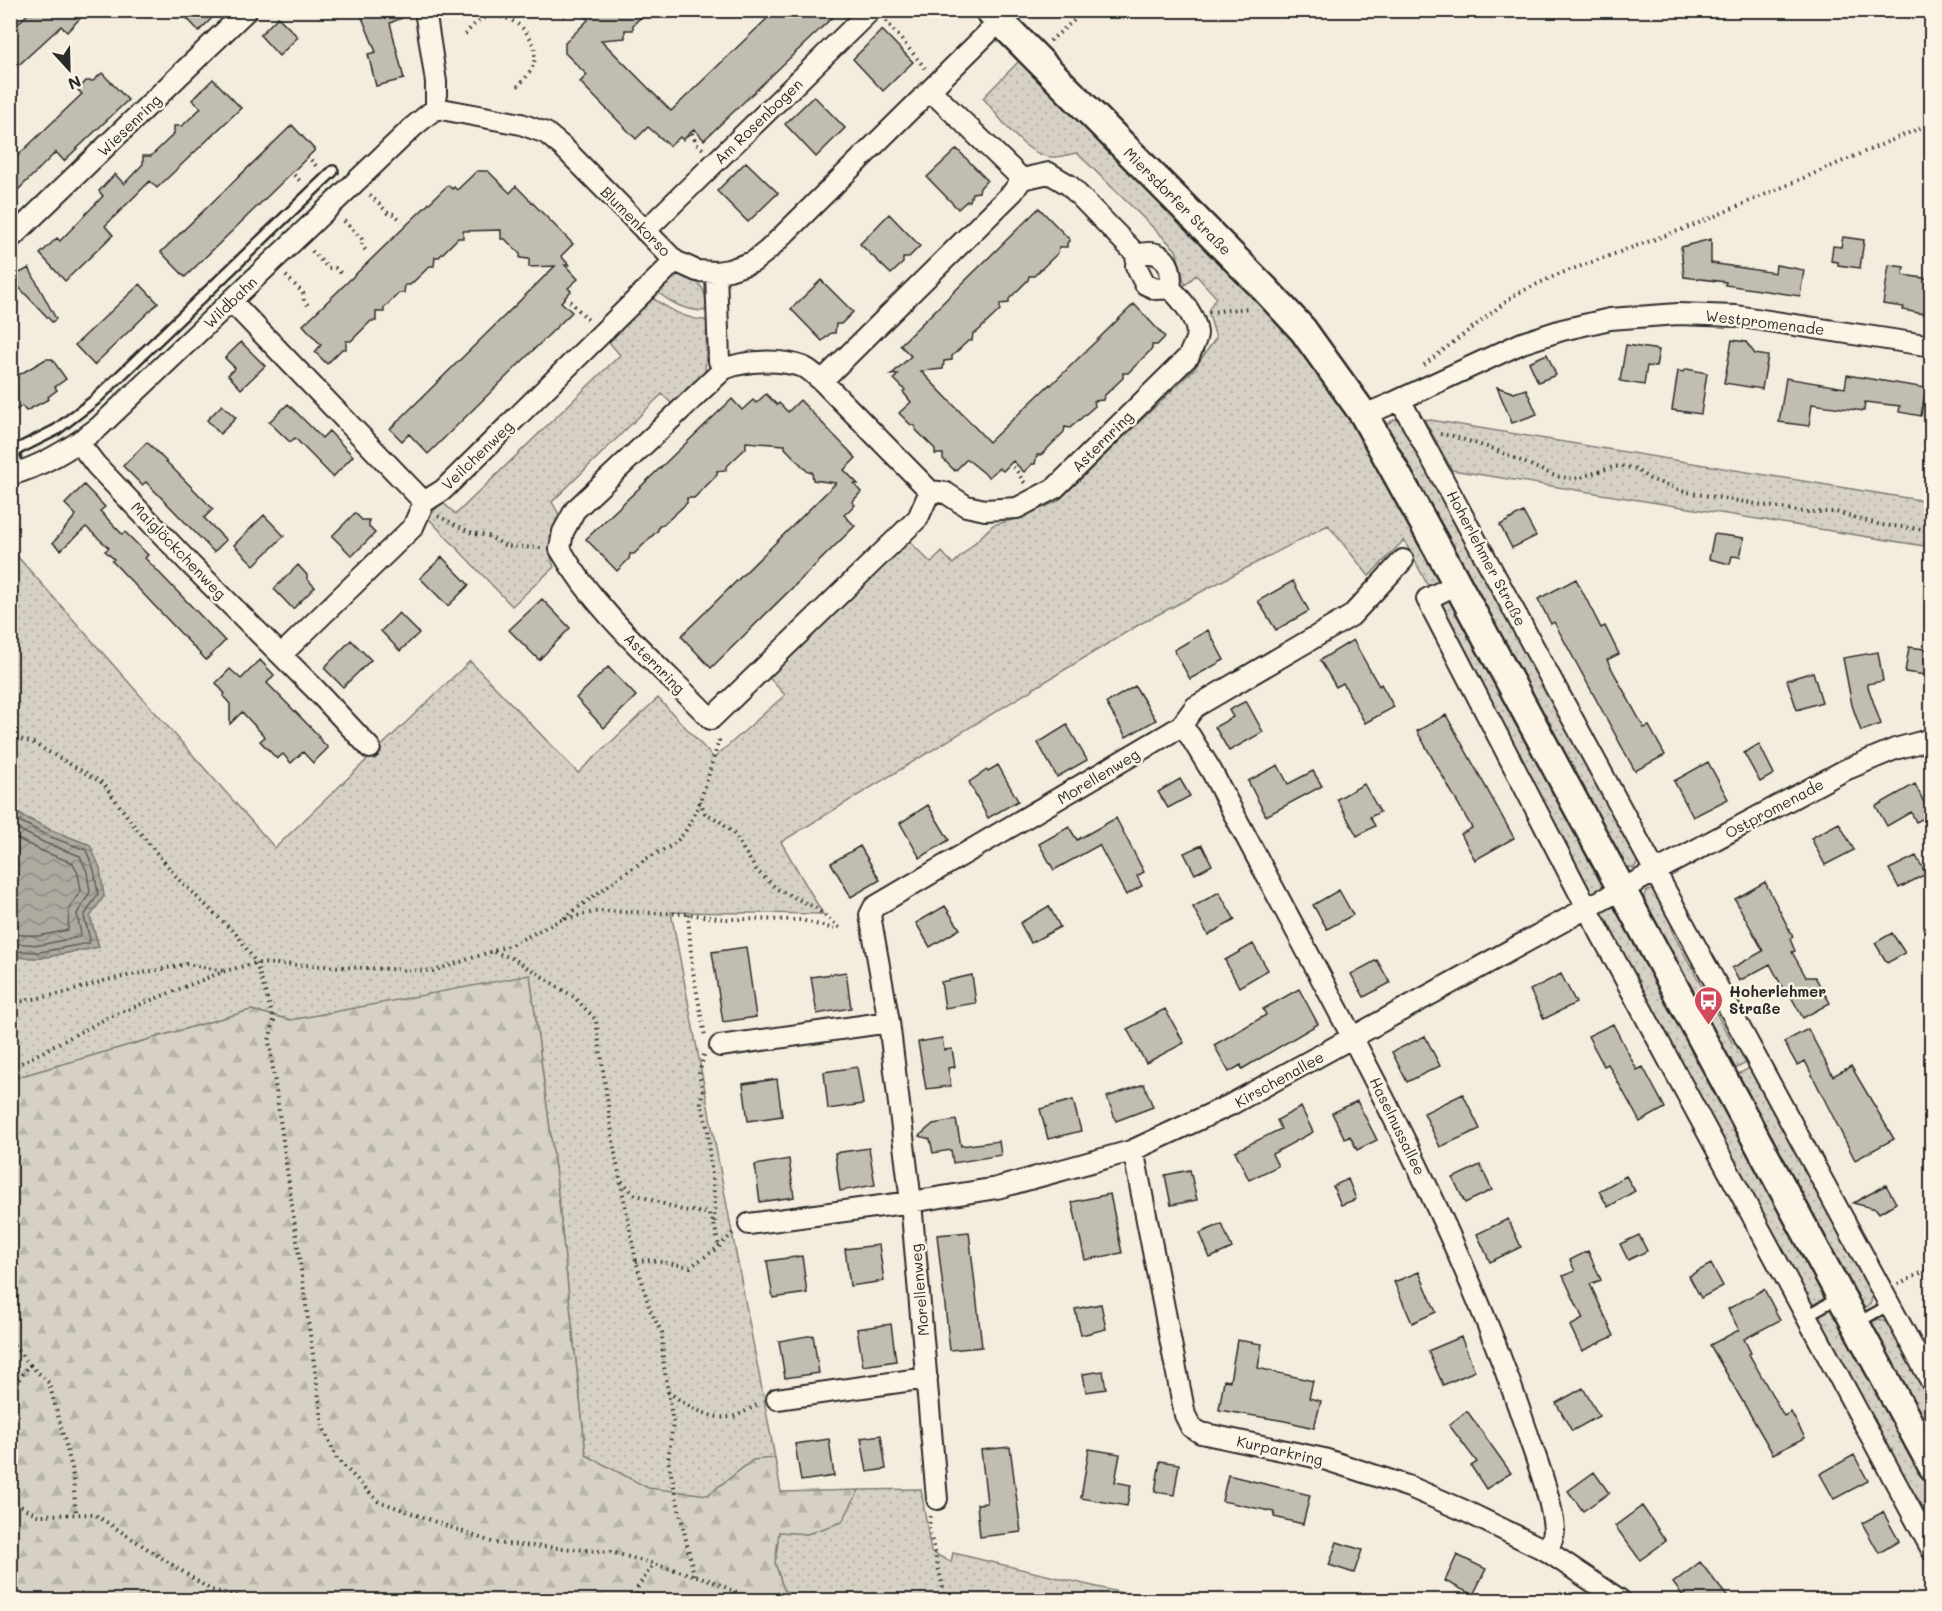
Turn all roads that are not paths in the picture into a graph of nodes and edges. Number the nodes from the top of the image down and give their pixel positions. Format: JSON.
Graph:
{"nodes":[{"id":1,"x":247,"y":10,"type":"edge"},
{"id":2,"x":425,"y":10,"type":"edge"},
{"id":3,"x":878,"y":15,"type":"edge"},
{"id":4,"x":995,"y":16,"type":"edge"},
{"id":5,"x":930,"y":82,"type":"junction"},
{"id":6,"x":436,"y":108,"type":"junction"},
{"id":7,"x":333,"y":171,"type":"dead end"},
{"id":8,"x":1022,"y":179,"type":"junction"},
{"id":9,"x":291,"y":212,"type":"junction"},
{"id":10,"x":306,"y":228,"type":"junction"},
{"id":11,"x":645,"y":231,"type":"junction"},
{"id":12,"x":10,"y":239,"type":"edge"},
{"id":13,"x":675,"y":261,"type":"junction"},
{"id":14,"x":716,"y":272,"type":"junction"},
{"id":15,"x":231,"y":302,"type":"junction"},
{"id":16,"x":196,"y":303,"type":"junction"},
{"id":17,"x":212,"y":319,"type":"junction"},
{"id":18,"x":1932,"y":346,"type":"edge"},
{"id":19,"x":724,"y":369,"type":"junction"},
{"id":20,"x":822,"y":381,"type":"junction"},
{"id":21,"x":111,"y":386,"type":"junction"},
{"id":22,"x":1400,"y":400,"type":"junction"},
{"id":23,"x":126,"y":401,"type":"junction"},
{"id":24,"x":1359,"y":407,"type":"junction"},
{"id":25,"x":79,"y":443,"type":"junction"},
{"id":26,"x":15,"y":473,"type":"edge"},
{"id":27,"x":930,"y":491,"type":"junction"},
{"id":28,"x":424,"y":502,"type":"junction"},
{"id":29,"x":1403,"y":560,"type":"dead end"},
{"id":30,"x":1457,"y":584,"type":"junction"},
{"id":31,"x":281,"y":655,"type":"junction"},
{"id":32,"x":1181,"y":726,"type":"junction"},
{"id":33,"x":1932,"y":739,"type":"edge"},
{"id":34,"x":370,"y":748,"type":"dead end"},
{"id":35,"x":1655,"y":872,"type":"junction"},
{"id":36,"x":1621,"y":890,"type":"junction"},
{"id":37,"x":1587,"y":908,"type":"junction"},
{"id":38,"x":889,"y":1022,"type":"junction"},
{"id":39,"x":1354,"y":1037,"type":"junction"},
{"id":40,"x":710,"y":1043,"type":"road end"},
{"id":41,"x":1131,"y":1151,"type":"junction"},
{"id":42,"x":911,"y":1202,"type":"junction"},
{"id":43,"x":748,"y":1224,"type":"road end"},
{"id":44,"x":1840,"y":1297,"type":"junction"},
{"id":45,"x":1886,"y":1299,"type":"junction"},
{"id":46,"x":1805,"y":1317,"type":"junction"},
{"id":47,"x":1855,"y":1324,"type":"junction"},
{"id":48,"x":927,"y":1378,"type":"junction"},
{"id":49,"x":1932,"y":1383,"type":"edge"},
{"id":50,"x":777,"y":1399,"type":"road end"},
{"id":51,"x":1932,"y":1466,"type":"edge"},
{"id":52,"x":936,"y":1499,"type":"road end"},
{"id":53,"x":1932,"y":1550,"type":"edge"},
{"id":54,"x":1547,"y":1551,"type":"junction"},
{"id":55,"x":1620,"y":1600,"type":"edge"}],
"edges":[{"from":1,"to":12,"type":"street","name":"Wiesenring"},
{"from":2,"to":6,"type":"street"},
{"from":3,"to":11,"type":"street","name":"Am Rosenbogen"},
{"from":4,"to":5,"type":"street","name":"Blumenkorso"},
{"from":4,"to":24,"type":"street","name":"Miersdorfer Straße"},
{"from":5,"to":8,"type":"street"},
{"from":5,"to":14,"type":"street","name":"Blumenkorso"},
{"from":6,"to":10,"type":"street","name":"Wildbahn"},
{"from":6,"to":11,"type":"street","name":"Blumenkorso"},
{"from":7,"to":9,"type":"lane"},
{"from":8,"to":20,"type":"street"},
{"from":8,"to":27,"type":"street","name":"Asternring"},
{"from":9,"to":10,"type":"lane"},
{"from":9,"to":16,"type":"lane"},
{"from":10,"to":15,"type":"street","name":"Wildbahn"},
{"from":11,"to":13,"type":"street","name":"Blumenkorso"},
{"from":13,"to":14,"type":"street","name":"Blumenkorso"},
{"from":13,"to":28,"type":"street","name":"Veilchenweg"},
{"from":14,"to":19,"type":"street"},
{"from":15,"to":17,"type":"street","name":"Wildbahn"},
{"from":15,"to":28,"type":"street"},
{"from":16,"to":17,"type":"lane"},
{"from":16,"to":21,"type":"lane"},
{"from":17,"to":23,"type":"street","name":"Wildbahn"},
{"from":18,"to":22,"type":"street","name":"Westpromenade"},
{"from":19,"to":20,"type":"street","name":"Asternring"},
{"from":19,"to":27,"type":"street","name":"Asternring"},
{"from":20,"to":27,"type":"street","name":"Asternring"},
{"from":21,"to":23,"type":"lane"},
{"from":21,"to":26,"type":"lane"},
{"from":22,"to":24,"type":"street","name":"Westpromenade"},
{"from":22,"to":35,"type":"street","name":"Hoherlehmer Straße"},
{"from":23,"to":25,"type":"street","name":"Wildbahn"},
{"from":24,"to":30,"type":"street"},
{"from":25,"to":26,"type":"street","name":"Wildbahn"},
{"from":25,"to":31,"type":"street","name":"Maiglöckchenweg"},
{"from":28,"to":31,"type":"street"},
{"from":29,"to":32,"type":"street","name":"Morellenweg"},
{"from":30,"to":36,"type":"street"},
{"from":30,"to":37,"type":"street"},
{"from":31,"to":34,"type":"street","name":"Maiglöckchenweg"},
{"from":32,"to":38,"type":"street","name":"Morellenweg"},
{"from":32,"to":39,"type":"street","name":"Haselnussallee"},
{"from":33,"to":35,"type":"street","name":"Ostpromenade"},
{"from":35,"to":36,"type":"street","name":"Ostpromenade"},
{"from":35,"to":45,"type":"street","name":"Hoherlehmer Straße"},
{"from":36,"to":37,"type":"street","name":"Kirschenallee"},
{"from":36,"to":44,"type":"street"},
{"from":37,"to":39,"type":"street","name":"Kirschenallee"},
{"from":37,"to":46,"type":"street"},
{"from":38,"to":40,"type":"street"},
{"from":38,"to":42,"type":"street","name":"Morellenweg"},
{"from":39,"to":41,"type":"street","name":"Kirschenallee"},
{"from":39,"to":54,"type":"street","name":"Haselnussallee"},
{"from":41,"to":42,"type":"street","name":"Kirschenallee"},
{"from":41,"to":54,"type":"street","name":"Kurparkring"},
{"from":42,"to":43,"type":"street"},
{"from":42,"to":48,"type":"street","name":"Morellenweg"},
{"from":44,"to":46,"type":"lane"},
{"from":44,"to":47,"type":"street"},
{"from":45,"to":47,"type":"lane"},
{"from":45,"to":49,"type":"street","name":"Hoherlehmer Straße"},
{"from":46,"to":53,"type":"street"},
{"from":47,"to":51,"type":"street"},
{"from":48,"to":50,"type":"street"},
{"from":48,"to":52,"type":"street","name":"Morellenweg"},
{"from":54,"to":55,"type":"street","name":"Kurparkring"}]}
